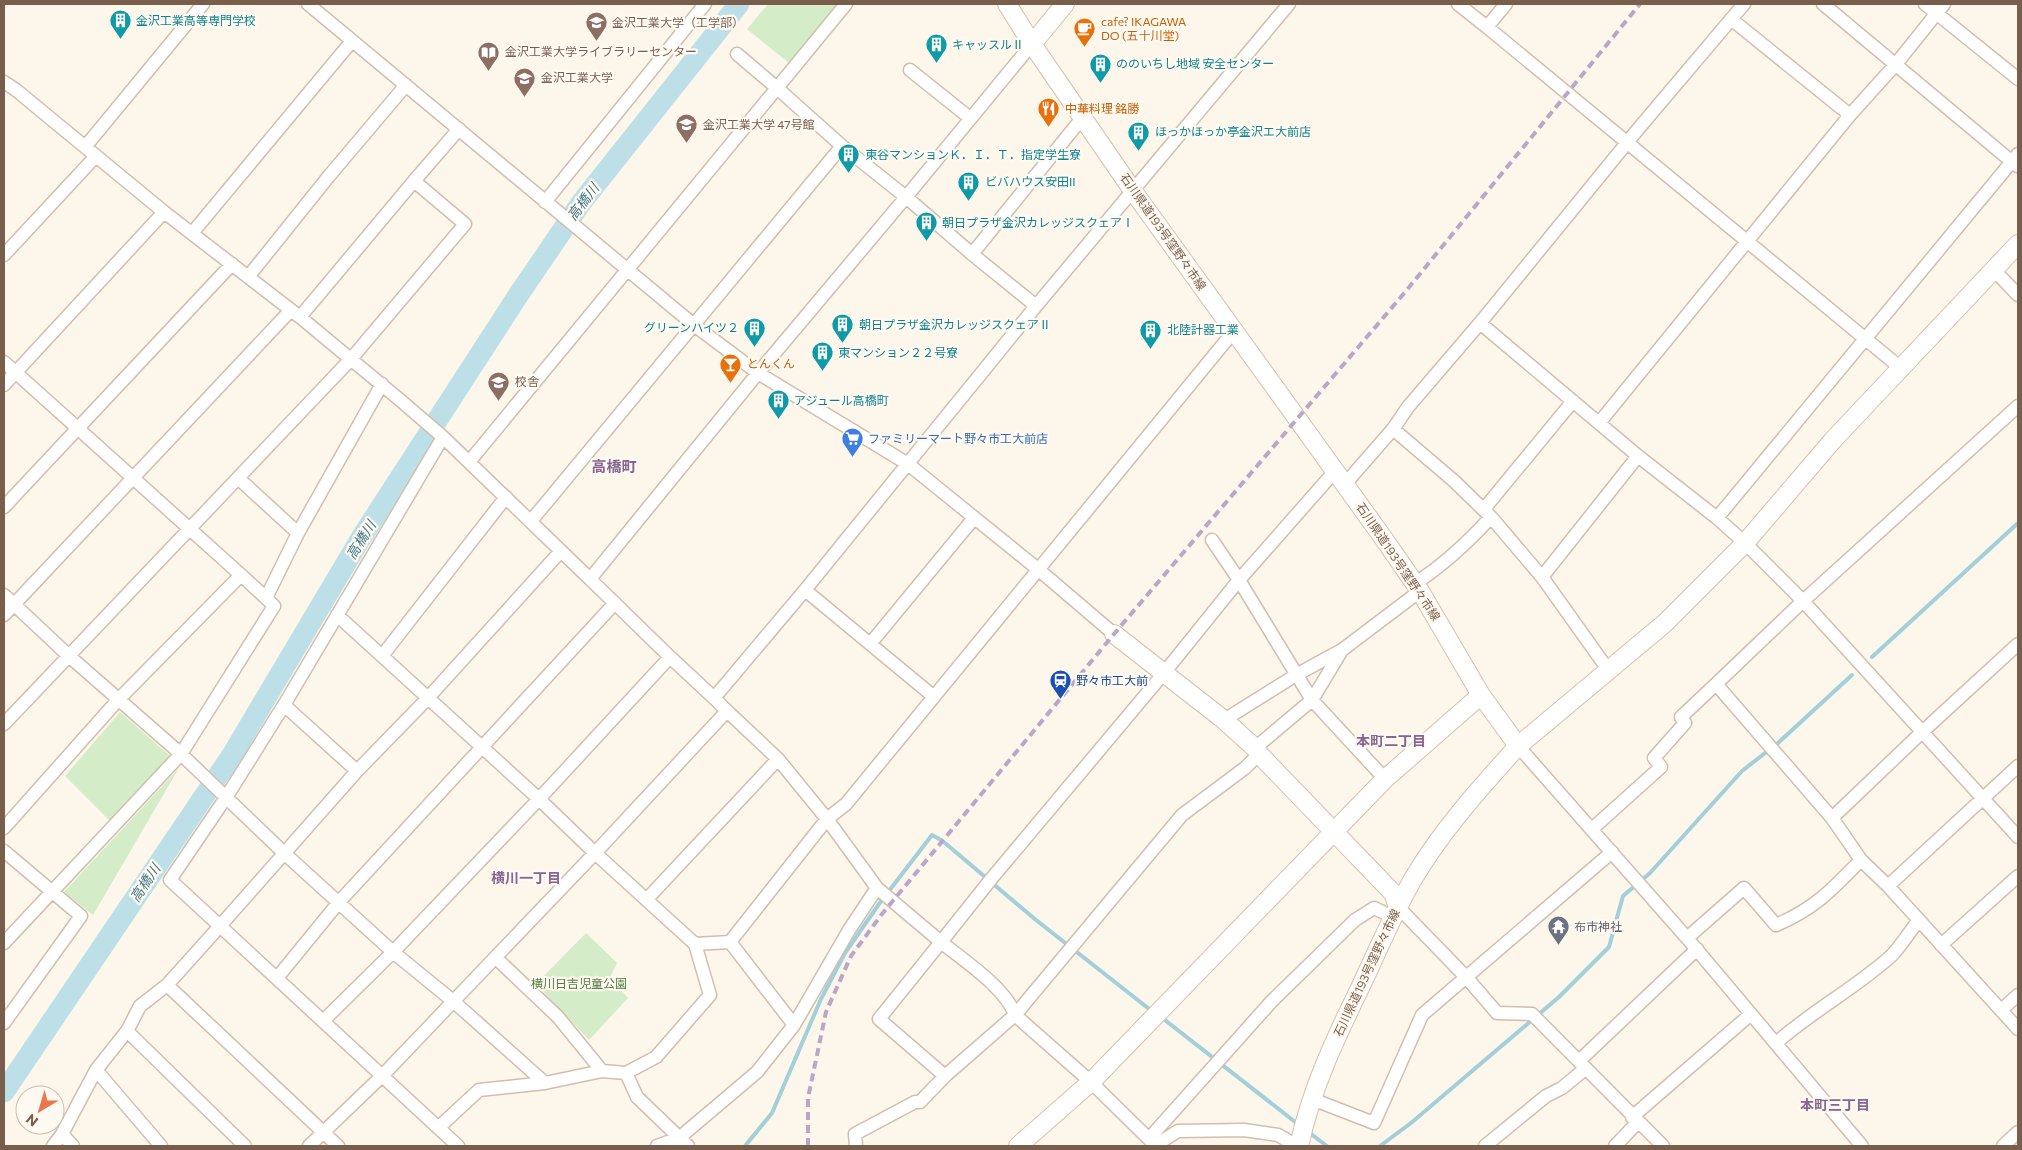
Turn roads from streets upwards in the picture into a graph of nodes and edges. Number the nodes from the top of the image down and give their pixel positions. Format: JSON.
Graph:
{"nodes":[{"id":1,"x":203,"y":4,"type":"edge"},
{"id":2,"x":308,"y":4,"type":"edge"},
{"id":3,"x":705,"y":4,"type":"edge"},
{"id":4,"x":846,"y":4,"type":"edge"},
{"id":5,"x":1007,"y":4,"type":"edge"},
{"id":6,"x":1065,"y":4,"type":"edge"},
{"id":7,"x":1288,"y":4,"type":"edge"},
{"id":8,"x":1458,"y":4,"type":"edge"},
{"id":9,"x":1506,"y":4,"type":"edge"},
{"id":10,"x":1744,"y":4,"type":"edge"},
{"id":11,"x":1823,"y":4,"type":"edge"},
{"id":12,"x":1925,"y":4,"type":"edge"},
{"id":13,"x":1941,"y":8,"type":"edge"},
{"id":14,"x":1731,"y":19,"type":"junction"},
{"id":15,"x":1487,"y":27,"type":"junction"},
{"id":16,"x":352,"y":41,"type":"junction"},
{"id":17,"x":1032,"y":44,"type":"junction"},
{"id":18,"x":737,"y":54,"type":"dead end"},
{"id":19,"x":1896,"y":64,"type":"junction"},
{"id":20,"x":910,"y":70,"type":"dead end"},
{"id":21,"x":2018,"y":79,"type":"edge"},
{"id":22,"x":4,"y":82,"type":"edge"},
{"id":23,"x":406,"y":85,"type":"junction"},
{"id":24,"x":777,"y":88,"type":"junction"},
{"id":25,"x":1850,"y":115,"type":"junction"},
{"id":26,"x":970,"y":118,"type":"junction"},
{"id":27,"x":1083,"y":118,"type":"junction"},
{"id":28,"x":459,"y":129,"type":"junction"},
{"id":29,"x":1626,"y":144,"type":"junction"},
{"id":30,"x":842,"y":146,"type":"junction"},
{"id":31,"x":84,"y":147,"type":"junction"},
{"id":32,"x":96,"y":156,"type":"junction"},
{"id":33,"x":2016,"y":161,"type":"edge"},
{"id":34,"x":414,"y":180,"type":"junction"},
{"id":35,"x":1133,"y":191,"type":"junction"},
{"id":36,"x":906,"y":197,"type":"junction"},
{"id":37,"x":545,"y":202,"type":"junction"},
{"id":38,"x":164,"y":212,"type":"junction"},
{"id":39,"x":193,"y":232,"type":"junction"},
{"id":40,"x":1748,"y":240,"type":"junction"},
{"id":41,"x":2018,"y":244,"type":"edge"},
{"id":42,"x":972,"y":254,"type":"junction"},
{"id":43,"x":4,"y":255,"type":"edge"},
{"id":44,"x":232,"y":264,"type":"junction"},
{"id":45,"x":628,"y":270,"type":"junction"},
{"id":46,"x":1994,"y":270,"type":"junction"},
{"id":47,"x":248,"y":277,"type":"junction"},
{"id":48,"x":2018,"y":295,"type":"edge"},
{"id":49,"x":1036,"y":306,"type":"junction"},
{"id":50,"x":295,"y":314,"type":"junction"},
{"id":51,"x":1480,"y":323,"type":"junction"},
{"id":52,"x":694,"y":325,"type":"junction"},
{"id":53,"x":1234,"y":331,"type":"junction"},
{"id":54,"x":1866,"y":338,"type":"junction"},
{"id":55,"x":351,"y":359,"type":"junction"},
{"id":56,"x":4,"y":362,"type":"edge"},
{"id":57,"x":1902,"y":369,"type":"junction"},
{"id":58,"x":16,"y":372,"type":"junction"},
{"id":59,"x":758,"y":373,"type":"junction"},
{"id":60,"x":382,"y":384,"type":"junction"},
{"id":61,"x":4,"y":385,"type":"edge"},
{"id":62,"x":1573,"y":401,"type":"junction"},
{"id":63,"x":2018,"y":406,"type":"edge"},
{"id":64,"x":1599,"y":423,"type":"junction"},
{"id":65,"x":78,"y":429,"type":"junction"},
{"id":66,"x":1393,"y":429,"type":"junction"},
{"id":67,"x":443,"y":437,"type":"junction"},
{"id":68,"x":1638,"y":456,"type":"junction"},
{"id":69,"x":469,"y":462,"type":"junction"},
{"id":70,"x":908,"y":464,"type":"junction"},
{"id":71,"x":133,"y":478,"type":"junction"},
{"id":72,"x":238,"y":478,"type":"junction"},
{"id":73,"x":1340,"y":478,"type":"junction"},
{"id":74,"x":506,"y":497,"type":"junction"},
{"id":75,"x":4,"y":507,"type":"edge"},
{"id":76,"x":1487,"y":513,"type":"junction"},
{"id":77,"x":974,"y":518,"type":"junction"},
{"id":78,"x":1717,"y":518,"type":"junction"},
{"id":79,"x":531,"y":521,"type":"junction"},
{"id":80,"x":190,"y":528,"type":"junction"},
{"id":81,"x":298,"y":533,"type":"junction"},
{"id":82,"x":1212,"y":540,"type":"dead end"},
{"id":83,"x":1745,"y":543,"type":"junction"},
{"id":84,"x":561,"y":551,"type":"junction"},
{"id":85,"x":1039,"y":570,"type":"junction"},
{"id":86,"x":241,"y":575,"type":"junction"},
{"id":87,"x":1542,"y":577,"type":"junction"},
{"id":88,"x":590,"y":579,"type":"junction"},
{"id":89,"x":1239,"y":580,"type":"junction"},
{"id":90,"x":1417,"y":588,"type":"junction"},
{"id":91,"x":805,"y":590,"type":"junction"},
{"id":92,"x":4,"y":595,"type":"edge"},
{"id":93,"x":266,"y":598,"type":"junction"},
{"id":94,"x":1803,"y":601,"type":"junction"},
{"id":95,"x":14,"y":604,"type":"junction"},
{"id":96,"x":614,"y":604,"type":"junction"},
{"id":97,"x":4,"y":615,"type":"edge"},
{"id":98,"x":337,"y":615,"type":"junction"},
{"id":99,"x":1114,"y":634,"type":"joint"},
{"id":100,"x":870,"y":644,"type":"junction"},
{"id":101,"x":2018,"y":644,"type":"edge"},
{"id":102,"x":1342,"y":650,"type":"junction"},
{"id":103,"x":69,"y":656,"type":"junction"},
{"id":104,"x":382,"y":656,"type":"junction"},
{"id":105,"x":670,"y":657,"type":"junction"},
{"id":106,"x":1609,"y":671,"type":"junction"},
{"id":107,"x":1164,"y":673,"type":"junction"},
{"id":108,"x":1296,"y":675,"type":"junction"},
{"id":109,"x":1716,"y":684,"type":"junction"},
{"id":110,"x":1481,"y":695,"type":"junction"},
{"id":111,"x":933,"y":696,"type":"junction"},
{"id":112,"x":714,"y":698,"type":"junction"},
{"id":113,"x":427,"y":699,"type":"junction"},
{"id":114,"x":118,"y":700,"type":"junction"},
{"id":115,"x":1312,"y":700,"type":"junction"},
{"id":116,"x":284,"y":705,"type":"junction"},
{"id":117,"x":727,"y":711,"type":"junction"},
{"id":118,"x":1224,"y":720,"type":"junction"},
{"id":119,"x":4,"y":724,"type":"edge"},
{"id":120,"x":1921,"y":733,"type":"junction"},
{"id":121,"x":1518,"y":746,"type":"junction"},
{"id":122,"x":482,"y":748,"type":"junction"},
{"id":123,"x":1257,"y":751,"type":"junction"},
{"id":124,"x":185,"y":758,"type":"junction"},
{"id":125,"x":778,"y":759,"type":"junction"},
{"id":126,"x":2018,"y":766,"type":"edge"},
{"id":127,"x":357,"y":771,"type":"junction"},
{"id":128,"x":1385,"y":779,"type":"junction"},
{"id":129,"x":227,"y":796,"type":"junction"},
{"id":130,"x":1983,"y":798,"type":"junction"},
{"id":131,"x":539,"y":799,"type":"junction"},
{"id":132,"x":827,"y":818,"type":"junction"},
{"id":133,"x":1832,"y":818,"type":"junction"},
{"id":134,"x":4,"y":828,"type":"edge"},
{"id":135,"x":1592,"y":829,"type":"junction"},
{"id":136,"x":1333,"y":832,"type":"junction"},
{"id":137,"x":2018,"y":838,"type":"edge"},
{"id":138,"x":4,"y":851,"type":"edge"},
{"id":139,"x":1612,"y":852,"type":"junction"},
{"id":140,"x":284,"y":853,"type":"junction"},
{"id":141,"x":595,"y":853,"type":"junction"},
{"id":142,"x":1861,"y":860,"type":"junction"},
{"id":143,"x":2018,"y":876,"type":"edge"},
{"id":144,"x":1888,"y":886,"type":"junction"},
{"id":145,"x":52,"y":892,"type":"junction"},
{"id":146,"x":883,"y":893,"type":"junction"},
{"id":147,"x":647,"y":899,"type":"junction"},
{"id":148,"x":339,"y":902,"type":"junction"},
{"id":149,"x":1396,"y":912,"type":"junction"},
{"id":150,"x":1919,"y":920,"type":"junction"},
{"id":151,"x":220,"y":926,"type":"junction"},
{"id":152,"x":1687,"y":938,"type":"junction"},
{"id":153,"x":730,"y":942,"type":"junction"},
{"id":154,"x":941,"y":942,"type":"junction"},
{"id":155,"x":4,"y":943,"type":"edge"},
{"id":156,"x":695,"y":944,"type":"junction"},
{"id":157,"x":1941,"y":945,"type":"junction"},
{"id":158,"x":1697,"y":949,"type":"junction"},
{"id":159,"x":394,"y":952,"type":"junction"},
{"id":160,"x":496,"y":958,"type":"junction"},
{"id":161,"x":277,"y":978,"type":"junction"},
{"id":162,"x":1467,"y":978,"type":"junction"},
{"id":163,"x":167,"y":985,"type":"junction"},
{"id":164,"x":2018,"y":995,"type":"edge"},
{"id":165,"x":453,"y":1001,"type":"junction"},
{"id":166,"x":2001,"y":1010,"type":"junction"},
{"id":167,"x":1751,"y":1014,"type":"junction"},
{"id":168,"x":1015,"y":1015,"type":"junction"},
{"id":169,"x":323,"y":1021,"type":"junction"},
{"id":170,"x":4,"y":1023,"type":"edge"},
{"id":171,"x":794,"y":1025,"type":"junction"},
{"id":172,"x":2018,"y":1030,"type":"edge"},
{"id":173,"x":127,"y":1031,"type":"junction"},
{"id":174,"x":1776,"y":1043,"type":"junction"},
{"id":175,"x":1582,"y":1065,"type":"junction"},
{"id":176,"x":96,"y":1070,"type":"junction"},
{"id":177,"x":602,"y":1071,"type":"junction"},
{"id":178,"x":626,"y":1073,"type":"junction"},
{"id":179,"x":382,"y":1076,"type":"junction"},
{"id":180,"x":945,"y":1076,"type":"junction"},
{"id":181,"x":1091,"y":1082,"type":"junction"},
{"id":182,"x":545,"y":1083,"type":"junction"},
{"id":183,"x":1312,"y":1099,"type":"junction"},
{"id":184,"x":1635,"y":1119,"type":"junction"},
{"id":185,"x":65,"y":1128,"type":"edge"},
{"id":186,"x":438,"y":1128,"type":"junction"},
{"id":187,"x":323,"y":1132,"type":"junction"},
{"id":188,"x":2018,"y":1132,"type":"edge"},
{"id":189,"x":61,"y":1135,"type":"edge"},
{"id":190,"x":63,"y":1135,"type":"edge"},
{"id":191,"x":1300,"y":1137,"type":"edge"},
{"id":192,"x":683,"y":1142,"type":"edge"},
{"id":193,"x":53,"y":1146,"type":"edge"},
{"id":194,"x":73,"y":1146,"type":"edge"},
{"id":195,"x":161,"y":1146,"type":"edge"},
{"id":196,"x":245,"y":1146,"type":"edge"},
{"id":197,"x":309,"y":1146,"type":"edge"},
{"id":198,"x":338,"y":1146,"type":"edge"},
{"id":199,"x":458,"y":1146,"type":"edge"},
{"id":200,"x":657,"y":1146,"type":"edge"},
{"id":201,"x":856,"y":1146,"type":"edge"},
{"id":202,"x":1018,"y":1146,"type":"edge"},
{"id":203,"x":1155,"y":1146,"type":"edge"},
{"id":204,"x":1485,"y":1146,"type":"edge"},
{"id":205,"x":1615,"y":1146,"type":"edge"},
{"id":206,"x":1663,"y":1146,"type":"edge"},
{"id":207,"x":1862,"y":1146,"type":"edge"},
{"id":208,"x":2003,"y":1146,"type":"edge"}],
"edges":[{"from":1,"to":31,"type":"street"},
{"from":2,"to":16,"type":"street"},
{"from":3,"to":37,"type":"street"},
{"from":4,"to":24,"type":"street"},
{"from":5,"to":17,"type":"street","name":"石川県道193号窪野々市線"},
{"from":6,"to":17,"type":"street"},
{"from":7,"to":35,"type":"street"},
{"from":8,"to":15,"type":"street"},
{"from":9,"to":15,"type":"street"},
{"from":10,"to":14,"type":"street"},
{"from":11,"to":19,"type":"street"},
{"from":12,"to":13,"type":"street"},
{"from":13,"to":19,"type":"street"},
{"from":13,"to":21,"type":"street"},
{"from":14,"to":25,"type":"street"},
{"from":14,"to":29,"type":"street"},
{"from":15,"to":29,"type":"street"},
{"from":16,"to":23,"type":"street"},
{"from":16,"to":39,"type":"street"},
{"from":17,"to":26,"type":"street"},
{"from":17,"to":27,"type":"street","name":"石川県道193号窪野々市線"},
{"from":18,"to":24,"type":"street"},
{"from":19,"to":25,"type":"street"},
{"from":19,"to":33,"type":"street"},
{"from":20,"to":26,"type":"street"},
{"from":22,"to":31,"type":"street"},
{"from":23,"to":28,"type":"street"},
{"from":23,"to":47,"type":"street"},
{"from":24,"to":30,"type":"street"},
{"from":24,"to":45,"type":"street"},
{"from":25,"to":40,"type":"street"},
{"from":26,"to":36,"type":"street"},
{"from":27,"to":35,"type":"street","name":"石川県道193号窪野々市線"},
{"from":27,"to":42,"type":"street"},
{"from":28,"to":34,"type":"street"},
{"from":28,"to":37,"type":"street"},
{"from":29,"to":40,"type":"street"},
{"from":29,"to":51,"type":"street"},
{"from":30,"to":36,"type":"street"},
{"from":30,"to":52,"type":"street"},
{"from":31,"to":32,"type":"street"},
{"from":32,"to":38,"type":"street"},
{"from":32,"to":43,"type":"street"},
{"from":33,"to":54,"type":"street"},
{"from":34,"to":50,"type":"street"},
{"from":34,"to":55,"type":"street"},
{"from":35,"to":49,"type":"street"},
{"from":35,"to":53,"type":"street","name":"石川県道193号窪野々市線"},
{"from":36,"to":42,"type":"street"},
{"from":36,"to":59,"type":"street"},
{"from":37,"to":45,"type":"street"},
{"from":38,"to":39,"type":"street"},
{"from":38,"to":58,"type":"street"},
{"from":39,"to":44,"type":"street"},
{"from":40,"to":54,"type":"street"},
{"from":40,"to":64,"type":"street"},
{"from":41,"to":46,"type":"street"},
{"from":42,"to":49,"type":"street"},
{"from":44,"to":47,"type":"street"},
{"from":44,"to":65,"type":"street"},
{"from":45,"to":52,"type":"street"},
{"from":45,"to":69,"type":"street"},
{"from":46,"to":48,"type":"street"},
{"from":46,"to":57,"type":"street"},
{"from":47,"to":50,"type":"street"},
{"from":49,"to":70,"type":"street"},
{"from":50,"to":55,"type":"street"},
{"from":50,"to":71,"type":"street"},
{"from":51,"to":62,"type":"street"},
{"from":51,"to":66,"type":"street"},
{"from":52,"to":59,"type":"street"},
{"from":52,"to":79,"type":"street"},
{"from":53,"to":73,"type":"street","name":"石川県道193号窪野々市線"},
{"from":53,"to":85,"type":"street"},
{"from":54,"to":57,"type":"street"},
{"from":54,"to":78,"type":"street"},
{"from":55,"to":60,"type":"street"},
{"from":55,"to":72,"type":"street"},
{"from":56,"to":58,"type":"street"},
{"from":57,"to":83,"type":"street"},
{"from":58,"to":61,"type":"street"},
{"from":58,"to":65,"type":"street"},
{"from":59,"to":70,"type":"street"},
{"from":59,"to":88,"type":"street"},
{"from":60,"to":67,"type":"street"},
{"from":60,"to":81,"type":"street"},
{"from":62,"to":64,"type":"street"},
{"from":62,"to":76,"type":"street"},
{"from":63,"to":94,"type":"street"},
{"from":64,"to":68,"type":"street"},
{"from":65,"to":71,"type":"street"},
{"from":65,"to":75,"type":"street"},
{"from":66,"to":73,"type":"street"},
{"from":66,"to":76,"type":"street"},
{"from":67,"to":69,"type":"street"},
{"from":67,"to":98,"type":"street"},
{"from":68,"to":78,"type":"street"},
{"from":68,"to":87,"type":"street"},
{"from":69,"to":74,"type":"street"},
{"from":70,"to":77,"type":"street"},
{"from":70,"to":91,"type":"street"},
{"from":71,"to":80,"type":"street"},
{"from":71,"to":95,"type":"street"},
{"from":72,"to":80,"type":"street"},
{"from":72,"to":81,"type":"street"},
{"from":73,"to":89,"type":"street"},
{"from":73,"to":90,"type":"street","name":"石川県道193号窪野々市線"},
{"from":74,"to":79,"type":"street"},
{"from":74,"to":104,"type":"street"},
{"from":76,"to":87,"type":"street"},
{"from":76,"to":90,"type":"street"},
{"from":77,"to":85,"type":"street"},
{"from":77,"to":100,"type":"street"},
{"from":78,"to":83,"type":"street"},
{"from":79,"to":84,"type":"street"},
{"from":80,"to":86,"type":"street"},
{"from":80,"to":103,"type":"street"},
{"from":81,"to":93,"type":"street"},
{"from":82,"to":89,"type":"street"},
{"from":83,"to":94,"type":"street"},
{"from":83,"to":106,"type":"street"},
{"from":84,"to":88,"type":"street"},
{"from":84,"to":113,"type":"street"},
{"from":85,"to":99,"type":"street"},
{"from":85,"to":111,"type":"street"},
{"from":86,"to":93,"type":"street"},
{"from":86,"to":114,"type":"street"},
{"from":87,"to":106,"type":"street"},
{"from":88,"to":96,"type":"street"},
{"from":89,"to":107,"type":"street"},
{"from":89,"to":108,"type":"street"},
{"from":90,"to":102,"type":"street"},
{"from":90,"to":110,"type":"street","name":"石川県道193号窪野々市線"},
{"from":91,"to":100,"type":"street"},
{"from":91,"to":112,"type":"street"},
{"from":92,"to":95,"type":"street"},
{"from":93,"to":124,"type":"street"},
{"from":94,"to":109,"type":"street"},
{"from":94,"to":120,"type":"street"},
{"from":95,"to":97,"type":"street"},
{"from":95,"to":103,"type":"street"},
{"from":96,"to":105,"type":"street"},
{"from":96,"to":122,"type":"street"},
{"from":98,"to":104,"type":"street"},
{"from":98,"to":116,"type":"street"},
{"from":99,"to":107,"type":"street"},
{"from":100,"to":111,"type":"street"},
{"from":101,"to":120,"type":"street"},
{"from":102,"to":108,"type":"street"},
{"from":102,"to":115,"type":"street"},
{"from":103,"to":114,"type":"street"},
{"from":103,"to":119,"type":"street"},
{"from":104,"to":113,"type":"street"},
{"from":105,"to":112,"type":"street"},
{"from":105,"to":131,"type":"street"},
{"from":106,"to":121,"type":"street"},
{"from":107,"to":118,"type":"street"},
{"from":107,"to":154,"type":"street"},
{"from":108,"to":115,"type":"street"},
{"from":108,"to":118,"type":"street"},
{"from":109,"to":133,"type":"street"},
{"from":109,"to":135,"type":"street"},
{"from":110,"to":121,"type":"street","name":"石川県道193号窪野々市線"},
{"from":110,"to":128,"type":"street"},
{"from":111,"to":132,"type":"street"},
{"from":112,"to":117,"type":"street"},
{"from":113,"to":122,"type":"street"},
{"from":113,"to":127,"type":"street"},
{"from":114,"to":124,"type":"street"},
{"from":114,"to":134,"type":"street"},
{"from":115,"to":123,"type":"street"},
{"from":115,"to":128,"type":"street"},
{"from":116,"to":127,"type":"street"},
{"from":116,"to":129,"type":"street"},
{"from":117,"to":125,"type":"street"},
{"from":117,"to":141,"type":"street"},
{"from":118,"to":123,"type":"street"},
{"from":120,"to":130,"type":"street"},
{"from":120,"to":133,"type":"street"},
{"from":121,"to":135,"type":"street"},
{"from":121,"to":149,"type":"street","name":"石川県道193号窪野々市線"},
{"from":122,"to":131,"type":"street"},
{"from":122,"to":148,"type":"street"},
{"from":123,"to":136,"type":"street"},
{"from":123,"to":168,"type":"street"},
{"from":124,"to":129,"type":"street"},
{"from":124,"to":145,"type":"street"},
{"from":125,"to":132,"type":"street"},
{"from":125,"to":147,"type":"street"},
{"from":126,"to":130,"type":"street"},
{"from":127,"to":140,"type":"street"},
{"from":128,"to":136,"type":"street"},
{"from":129,"to":140,"type":"street"},
{"from":129,"to":151,"type":"street"},
{"from":130,"to":137,"type":"street"},
{"from":130,"to":144,"type":"street"},
{"from":131,"to":141,"type":"street"},
{"from":131,"to":159,"type":"street"},
{"from":132,"to":146,"type":"street"},
{"from":132,"to":153,"type":"street"},
{"from":133,"to":142,"type":"street"},
{"from":135,"to":139,"type":"street"},
{"from":136,"to":149,"type":"street"},
{"from":136,"to":181,"type":"street"},
{"from":138,"to":145,"type":"street"},
{"from":139,"to":152,"type":"street"},
{"from":139,"to":162,"type":"street"},
{"from":140,"to":148,"type":"street"},
{"from":140,"to":151,"type":"street"},
{"from":141,"to":147,"type":"street"},
{"from":141,"to":160,"type":"street"},
{"from":142,"to":144,"type":"street"},
{"from":142,"to":152,"type":"street"},
{"from":143,"to":157,"type":"street"},
{"from":144,"to":150,"type":"street"},
{"from":145,"to":155,"type":"street"},
{"from":145,"to":170,"type":"street"},
{"from":146,"to":154,"type":"street"},
{"from":146,"to":171,"type":"street"},
{"from":147,"to":156,"type":"street"},
{"from":148,"to":159,"type":"street"},
{"from":148,"to":161,"type":"street"},
{"from":149,"to":162,"type":"street"},
{"from":149,"to":183,"type":"street","name":"石川県道193号窪野々市線"},
{"from":149,"to":203,"type":"street"},
{"from":150,"to":157,"type":"street"},
{"from":150,"to":174,"type":"street"},
{"from":151,"to":161,"type":"street"},
{"from":151,"to":163,"type":"street"},
{"from":152,"to":158,"type":"street"},
{"from":153,"to":156,"type":"street"},
{"from":153,"to":171,"type":"street"},
{"from":154,"to":168,"type":"street"},
{"from":154,"to":180,"type":"street"},
{"from":156,"to":178,"type":"street"},
{"from":157,"to":166,"type":"street"},
{"from":158,"to":167,"type":"street"},
{"from":158,"to":175,"type":"street"},
{"from":159,"to":165,"type":"street"},
{"from":159,"to":169,"type":"street"},
{"from":160,"to":165,"type":"street"},
{"from":160,"to":177,"type":"street"},
{"from":161,"to":169,"type":"street"},
{"from":162,"to":175,"type":"street"},
{"from":162,"to":183,"type":"street"},
{"from":163,"to":173,"type":"street"},
{"from":163,"to":187,"type":"street"},
{"from":164,"to":166,"type":"street"},
{"from":165,"to":179,"type":"street"},
{"from":165,"to":182,"type":"street"},
{"from":166,"to":172,"type":"street"},
{"from":167,"to":174,"type":"street"},
{"from":167,"to":184,"type":"street"},
{"from":168,"to":180,"type":"street"},
{"from":168,"to":181,"type":"street"},
{"from":169,"to":179,"type":"street"},
{"from":171,"to":192,"type":"street"},
{"from":173,"to":176,"type":"street"},
{"from":173,"to":196,"type":"street"},
{"from":174,"to":207,"type":"street"},
{"from":175,"to":184,"type":"street"},
{"from":175,"to":204,"type":"street"},
{"from":176,"to":185,"type":"street"},
{"from":176,"to":195,"type":"street"},
{"from":177,"to":178,"type":"street"},
{"from":177,"to":182,"type":"street"},
{"from":178,"to":192,"type":"street"},
{"from":179,"to":186,"type":"street"},
{"from":179,"to":187,"type":"street"},
{"from":180,"to":201,"type":"street"},
{"from":181,"to":202,"type":"street"},
{"from":181,"to":203,"type":"street"},
{"from":182,"to":186,"type":"street"},
{"from":183,"to":191,"type":"street","name":"石川県道193号窪野々市線"},
{"from":184,"to":205,"type":"street"},
{"from":184,"to":206,"type":"street"},
{"from":186,"to":199,"type":"street"},
{"from":187,"to":197,"type":"street"},
{"from":187,"to":198,"type":"street"},
{"from":188,"to":208,"type":"street"},
{"from":189,"to":193,"type":"street"},
{"from":190,"to":194,"type":"street"},
{"from":191,"to":203,"type":"street"},
{"from":192,"to":200,"type":"street"}]}
